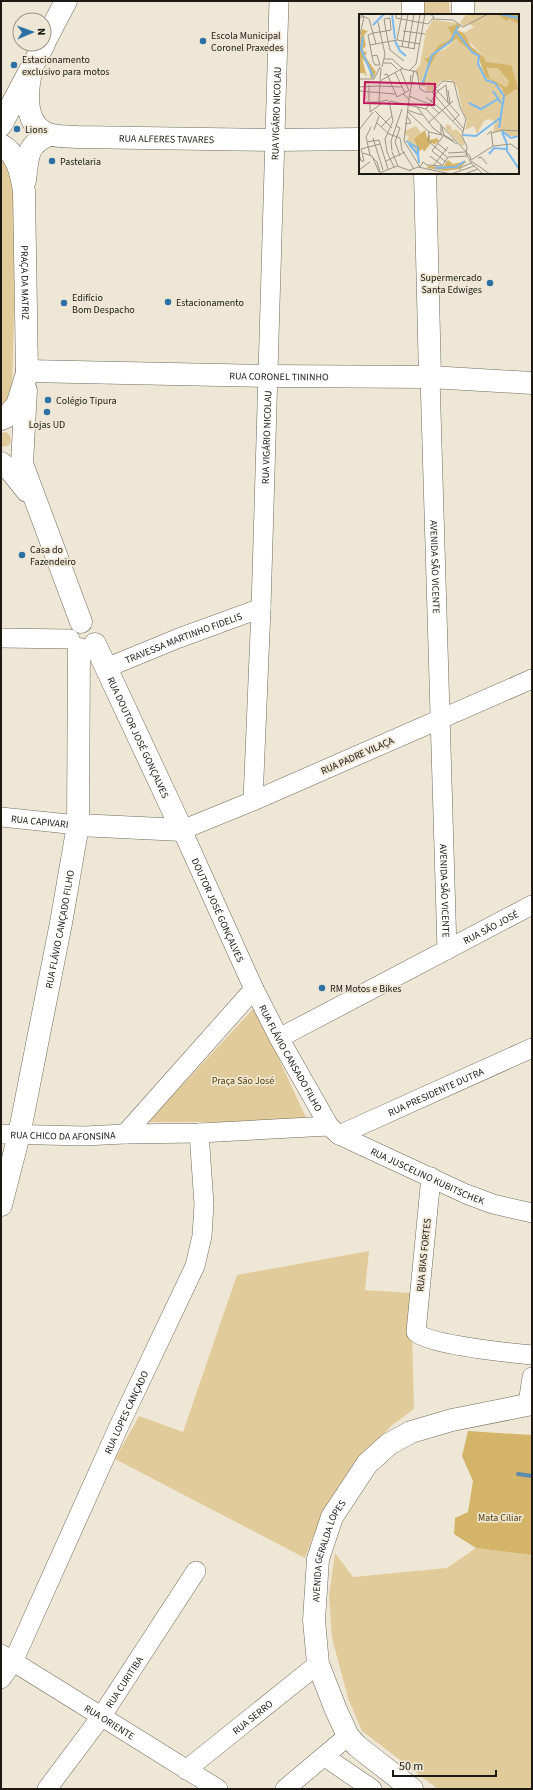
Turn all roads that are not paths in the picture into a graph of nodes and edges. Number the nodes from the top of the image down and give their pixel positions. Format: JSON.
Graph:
{"nodes":[{"id":1,"x":66,"y":1,"type":"edge"},
{"id":2,"x":279,"y":1,"type":"edge"},
{"id":3,"x":413,"y":1,"type":"edge"},
{"id":4,"x":463,"y":1,"type":"edge"},
{"id":5,"x":413,"y":14,"type":"edge"},
{"id":6,"x":463,"y":14,"type":"edge"},
{"id":7,"x":52,"y":28,"type":"edge"},
{"id":8,"x":40,"y":52,"type":"edge"},
{"id":9,"x":32,"y":67,"type":"junction"},
{"id":10,"x":1,"y":125,"type":"edge"},
{"id":11,"x":49,"y":135,"type":"junction"},
{"id":12,"x":359,"y":139,"type":"edge"},
{"id":13,"x":275,"y":140,"type":"junction"},
{"id":14,"x":1,"y":144,"type":"edge"},
{"id":15,"x":426,"y":177,"type":"edge"},
{"id":16,"x":24,"y":191,"type":"junction"},
{"id":17,"x":27,"y":372,"type":"junction"},
{"id":18,"x":267,"y":376,"type":"junction"},
{"id":19,"x":430,"y":377,"type":"junction"},
{"id":20,"x":532,"y":384,"type":"edge"},
{"id":21,"x":1,"y":419,"type":"edge"},
{"id":22,"x":1,"y":463,"type":"edge"},
{"id":23,"x":35,"y":503,"type":"junction"},
{"id":24,"x":261,"y":608,"type":"junction"},
{"id":25,"x":1,"y":638,"type":"edge"},
{"id":26,"x":81,"y":639,"type":"junction"},
{"id":27,"x":106,"y":668,"type":"junction"},
{"id":28,"x":532,"y":679,"type":"edge"},
{"id":29,"x":440,"y":718,"type":"junction"},
{"id":30,"x":253,"y":801,"type":"junction"},
{"id":31,"x":1,"y":817,"type":"edge"},
{"id":32,"x":78,"y":826,"type":"junction"},
{"id":33,"x":171,"y":830,"type":"junction"},
{"id":34,"x":532,"y":905,"type":"edge"},
{"id":35,"x":446,"y":950,"type":"junction"},
{"id":36,"x":254,"y":989,"type":"junction"},
{"id":37,"x":279,"y":1038,"type":"junction"},
{"id":38,"x":532,"y":1048,"type":"edge"},
{"id":39,"x":334,"y":1130,"type":"junction"},
{"id":40,"x":199,"y":1133,"type":"junction"},
{"id":41,"x":10,"y":1134,"type":"edge"},
{"id":42,"x":125,"y":1134,"type":"junction"},
{"id":43,"x":431,"y":1177,"type":"junction"},
{"id":44,"x":1,"y":1205,"type":"edge"},
{"id":45,"x":532,"y":1213,"type":"edge"},
{"id":46,"x":532,"y":1355,"type":"edge"},
{"id":47,"x":532,"y":1377,"type":"edge"},
{"id":48,"x":530,"y":1404,"type":"edge"},
{"id":49,"x":196,"y":1571,"type":"dead end"},
{"id":50,"x":7,"y":1658,"type":"edge"},
{"id":51,"x":318,"y":1664,"type":"junction"},
{"id":52,"x":1,"y":1679,"type":"edge"},
{"id":53,"x":101,"y":1717,"type":"junction"},
{"id":54,"x":348,"y":1736,"type":"junction"},
{"id":55,"x":325,"y":1756,"type":"junction"},
{"id":56,"x":186,"y":1770,"type":"junction"},
{"id":57,"x":47,"y":1789,"type":"edge"},
{"id":58,"x":218,"y":1789,"type":"edge"},
{"id":59,"x":285,"y":1789,"type":"edge"},
{"id":60,"x":372,"y":1789,"type":"edge"},
{"id":61,"x":412,"y":1789,"type":"edge"}],
"edges":[{"from":1,"to":7,"type":"main road"},
{"from":2,"to":13,"type":"street","name":"RUA VIGÁRIO NICOLAU"},
{"from":3,"to":5,"type":"main road"},
{"from":4,"to":6,"type":"main road"},
{"from":8,"to":9,"type":"main road"},
{"from":9,"to":10,"type":"main road"},
{"from":9,"to":11,"type":"main road"},
{"from":11,"to":13,"type":"main road","name":"RUA ALFERES TAVARES"},
{"from":11,"to":16,"type":"main road"},
{"from":12,"to":13,"type":"main road","name":"RUA ALFERES TAVARES"},
{"from":13,"to":18,"type":"street","name":"RUA VIGÁRIO NICOLAU"},
{"from":14,"to":16,"type":"main road","name":"PRAÇA DA MATRIZ"},
{"from":15,"to":19,"type":"main road","name":"AVENIDA SÃO VICENTE"},
{"from":16,"to":17,"type":"main road","name":"PRAÇA DA MATRIZ"},
{"from":17,"to":18,"type":"main road","name":"RUA CORONEL TININHO"},
{"from":17,"to":21,"type":"main road","name":"PRAÇA DA MATRIZ"},
{"from":17,"to":23,"type":"main road"},
{"from":18,"to":19,"type":"main road","name":"RUA CORONEL TININHO"},
{"from":18,"to":24,"type":"street","name":"RUA VIGÁRIO NICOLAU"},
{"from":19,"to":20,"type":"main road","name":"RUA CORONEL TININHO"},
{"from":19,"to":29,"type":"street","name":"AVENIDA SÃO VICENTE"},
{"from":22,"to":23,"type":"main road"},
{"from":23,"to":26,"type":"main road"},
{"from":24,"to":27,"type":"street","name":"TRAVESSA MARTINHO FIDELIS"},
{"from":24,"to":30,"type":"street","name":"RUA VIGÁRIO NICOLAU"},
{"from":25,"to":26,"type":"street"},
{"from":26,"to":27,"type":"main road","name":"RUA DOUTOR JOSÉ GONÇALVES"},
{"from":26,"to":32,"type":"main road","name":"RUA FLÁVIO CANÇADO FILHO"},
{"from":27,"to":33,"type":"main road","name":"RUA DOUTOR JOSÉ GONÇALVES"},
{"from":28,"to":29,"type":"street","name":"RUA PADRE VILAÇA"},
{"from":29,"to":30,"type":"street","name":"RUA PADRE VILAÇA"},
{"from":29,"to":35,"type":"street","name":"AVENIDA SÃO VICENTE"},
{"from":30,"to":33,"type":"street","name":"RUA PADRE VILAÇA"},
{"from":31,"to":32,"type":"street","name":"RUA CAPIVARI"},
{"from":32,"to":33,"type":"main road"},
{"from":32,"to":41,"type":"main road","name":"RUA FLÁVIO CANÇADO FILHO"},
{"from":33,"to":36,"type":"street","name":"DOUTOR JOSÉ GONÇALVES"},
{"from":34,"to":35,"type":"street","name":"RUA SÃO JOSÉ"},
{"from":35,"to":37,"type":"street","name":"RUA SÃO JOSÉ"},
{"from":36,"to":37,"type":"street","name":"RUA FLÁVIO CANSADO FILHO"},
{"from":36,"to":42,"type":"street"},
{"from":37,"to":39,"type":"street","name":"RUA FLÁVIO CANSADO FILHO"},
{"from":38,"to":39,"type":"street","name":"RUA PRESIDENTE DUTRA"},
{"from":39,"to":40,"type":"street"},
{"from":39,"to":43,"type":"street","name":"RUA JUSCELINO KUBITSCHEK"},
{"from":40,"to":42,"type":"street"},
{"from":40,"to":50,"type":"street","name":"RUA LOPES CANÇADO"},
{"from":41,"to":42,"type":"street","name":"RUA CHICO DA AFONSINA"},
{"from":41,"to":44,"type":"main road","name":"RUA FLÁVIO CANÇADO FILHO"},
{"from":43,"to":45,"type":"street","name":"RUA JUSCELINO KUBITSCHEK"},
{"from":43,"to":46,"type":"street","name":"RUA BIAS FORTES"},
{"from":47,"to":48,"type":"street"},
{"from":48,"to":51,"type":"main road","name":"AVENIDA GERALDA LOPES"},
{"from":49,"to":53,"type":"street","name":"RUA CURITIBA"},
{"from":50,"to":52,"type":"street","name":"RUA LOPES CANÇADO"},
{"from":50,"to":53,"type":"street","name":"RUA ORIENTE"},
{"from":51,"to":54,"type":"main road","name":"AVENIDA GERALDA LOPES"},
{"from":51,"to":56,"type":"street","name":"RUA SERRO"},
{"from":53,"to":56,"type":"street","name":"RUA ORIENTE"},
{"from":53,"to":57,"type":"street","name":"RUA CURITIBA"},
{"from":54,"to":55,"type":"street"},
{"from":54,"to":61,"type":"main road","name":"AVENIDA GERALDA LOPES"},
{"from":55,"to":59,"type":"street"},
{"from":55,"to":60,"type":"street"},
{"from":56,"to":58,"type":"street","name":"RUA ORIENTE"}]}
